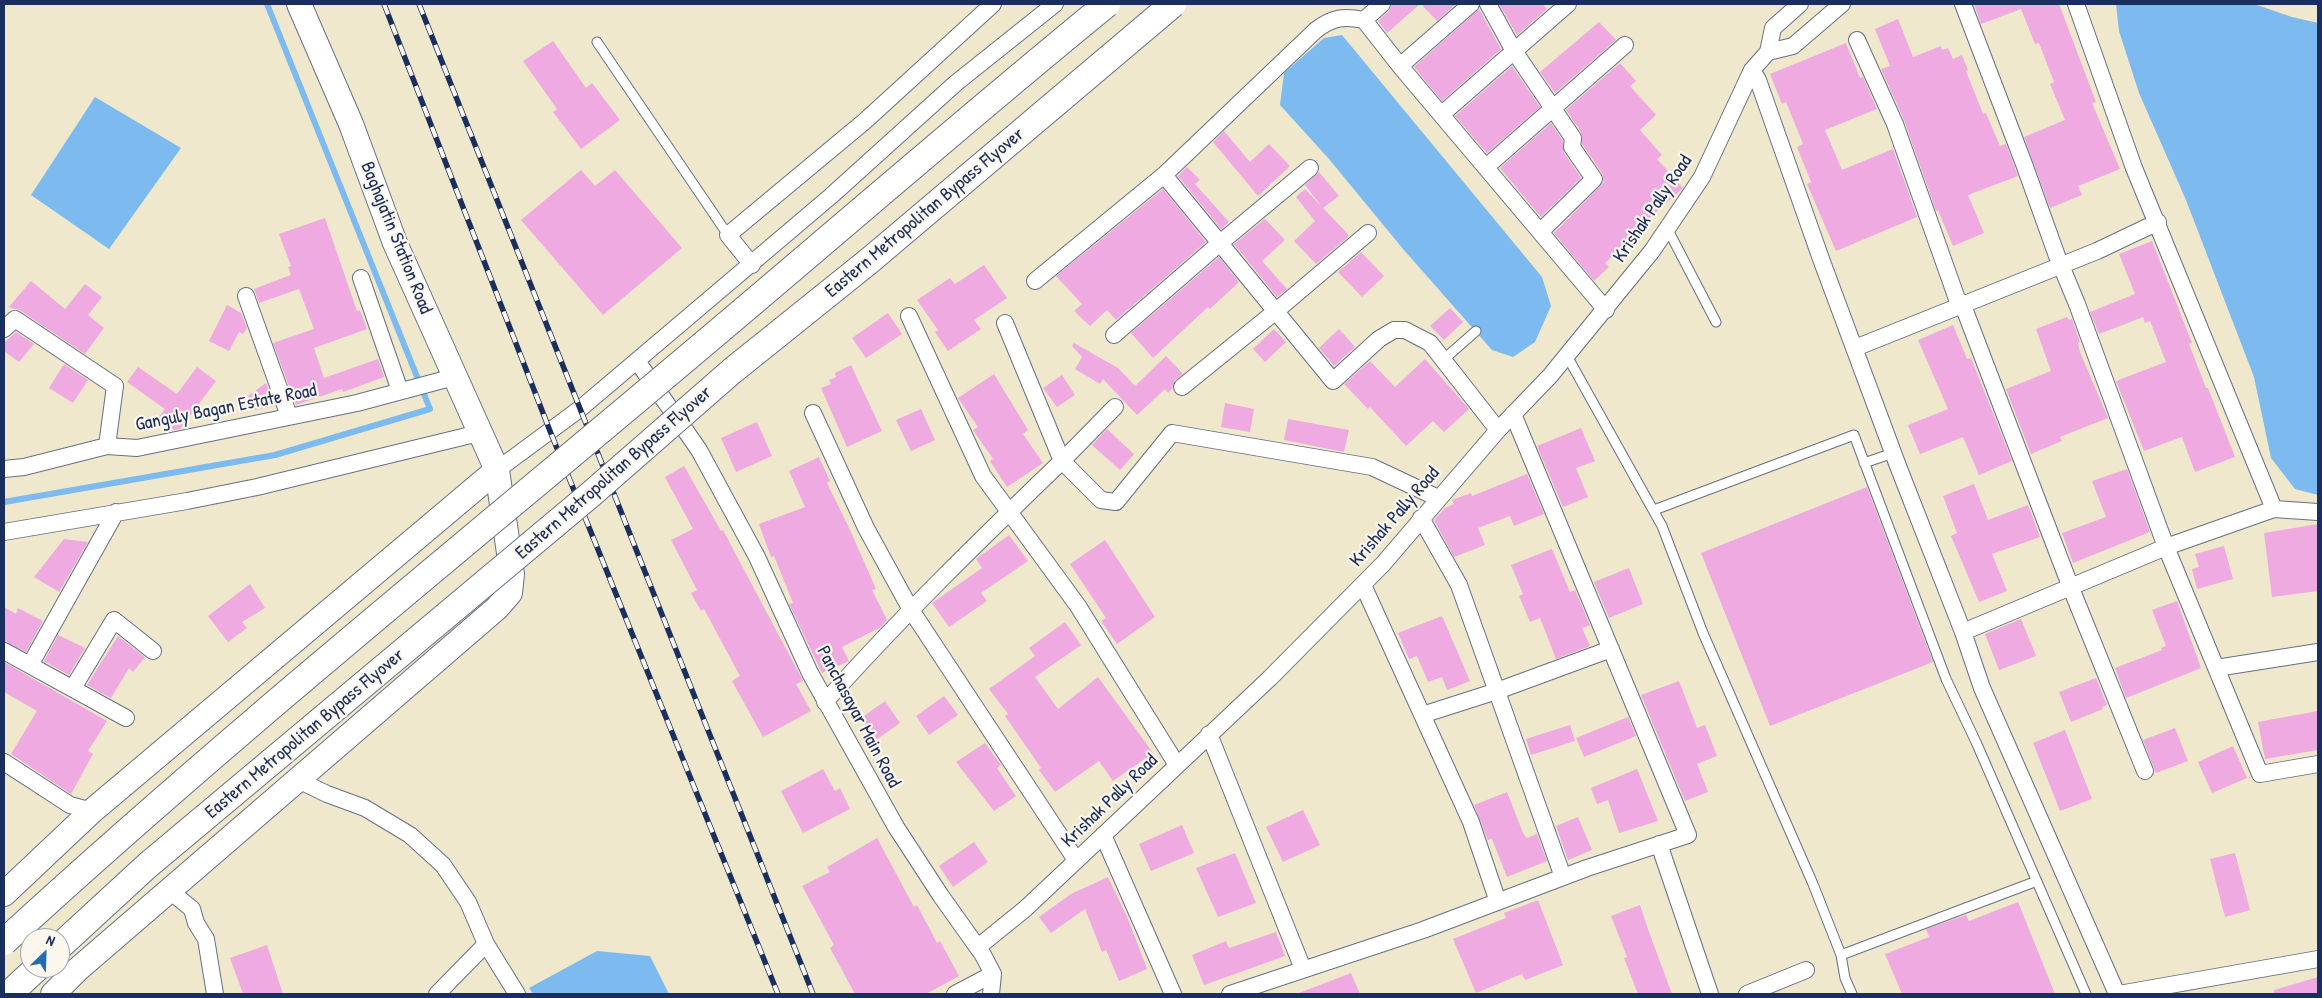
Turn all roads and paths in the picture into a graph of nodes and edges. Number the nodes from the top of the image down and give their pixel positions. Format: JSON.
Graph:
{"nodes":[{"id":1,"x":299,"y":4,"type":"edge"},
{"id":2,"x":993,"y":4,"type":"edge"},
{"id":3,"x":1055,"y":4,"type":"edge"},
{"id":4,"x":1107,"y":4,"type":"edge"},
{"id":5,"x":1172,"y":4,"type":"edge"},
{"id":6,"x":1382,"y":4,"type":"edge"},
{"id":7,"x":1471,"y":4,"type":"edge"},
{"id":8,"x":1488,"y":4,"type":"edge"},
{"id":9,"x":1568,"y":4,"type":"edge"},
{"id":10,"x":1800,"y":4,"type":"edge"},
{"id":11,"x":1842,"y":4,"type":"edge"},
{"id":12,"x":1963,"y":4,"type":"edge"},
{"id":13,"x":2076,"y":4,"type":"edge"},
{"id":14,"x":1364,"y":20,"type":"junction"},
{"id":15,"x":1857,"y":40,"type":"dead end"},
{"id":16,"x":597,"y":42,"type":"dead end"},
{"id":17,"x":1625,"y":45,"type":"dead end"},
{"id":18,"x":1514,"y":51,"type":"junction"},
{"id":19,"x":1768,"y":52,"type":"junction"},
{"id":20,"x":1400,"y":66,"type":"junction"},
{"id":21,"x":1752,"y":70,"type":"junction"},
{"id":22,"x":1552,"y":108,"type":"junction"},
{"id":23,"x":1442,"y":114,"type":"junction"},
{"id":24,"x":1486,"y":167,"type":"junction"},
{"id":25,"x":1310,"y":168,"type":"dead end"},
{"id":26,"x":1164,"y":175,"type":"junction"},
{"id":27,"x":2158,"y":222,"type":"junction"},
{"id":28,"x":1667,"y":228,"type":"junction"},
{"id":29,"x":1540,"y":232,"type":"junction"},
{"id":30,"x":1368,"y":233,"type":"dead end"},
{"id":31,"x":728,"y":235,"type":"junction"},
{"id":32,"x":1220,"y":243,"type":"junction"},
{"id":33,"x":752,"y":265,"type":"junction"},
{"id":34,"x":2061,"y":265,"type":"junction"},
{"id":35,"x":361,"y":278,"type":"dead end"},
{"id":36,"x":1034,"y":281,"type":"dead end"},
{"id":37,"x":246,"y":296,"type":"dead end"},
{"id":38,"x":1962,"y":304,"type":"junction"},
{"id":39,"x":1606,"y":310,"type":"junction"},
{"id":40,"x":1276,"y":311,"type":"junction"},
{"id":41,"x":909,"y":316,"type":"dead end"},
{"id":42,"x":1716,"y":322,"type":"dead end"},
{"id":43,"x":1005,"y":323,"type":"dead end"},
{"id":44,"x":4,"y":329,"type":"edge"},
{"id":45,"x":1476,"y":331,"type":"dead end"},
{"id":46,"x":1114,"y":335,"type":"dead end"},
{"id":47,"x":1855,"y":348,"type":"junction"},
{"id":48,"x":1567,"y":356,"type":"junction"},
{"id":49,"x":1444,"y":360,"type":"junction"},
{"id":50,"x":637,"y":361,"type":"junction"},
{"id":51,"x":454,"y":376,"type":"junction"},
{"id":52,"x":1182,"y":387,"type":"dead end"},
{"id":53,"x":406,"y":390,"type":"junction"},
{"id":54,"x":1115,"y":407,"type":"dead end"},
{"id":55,"x":813,"y":413,"type":"dead end"},
{"id":56,"x":1513,"y":414,"type":"junction"},
{"id":57,"x":289,"y":416,"type":"junction"},
{"id":58,"x":1498,"y":430,"type":"junction"},
{"id":59,"x":479,"y":433,"type":"junction"},
{"id":60,"x":107,"y":446,"type":"junction"},
{"id":61,"x":1894,"y":453,"type":"junction"},
{"id":62,"x":1062,"y":461,"type":"junction"},
{"id":63,"x":1864,"y":463,"type":"junction"},
{"id":64,"x":4,"y":469,"type":"edge"},
{"id":65,"x":497,"y":470,"type":"junction"},
{"id":66,"x":1438,"y":498,"type":"junction"},
{"id":67,"x":2274,"y":509,"type":"junction"},
{"id":68,"x":1654,"y":510,"type":"junction"},
{"id":69,"x":116,"y":512,"type":"junction"},
{"id":70,"x":1009,"y":512,"type":"junction"},
{"id":71,"x":2318,"y":512,"type":"edge"},
{"id":72,"x":1421,"y":518,"type":"junction"},
{"id":73,"x":4,"y":532,"type":"edge"},
{"id":74,"x":2166,"y":547,"type":"junction"},
{"id":75,"x":1363,"y":585,"type":"junction"},
{"id":76,"x":2071,"y":588,"type":"junction"},
{"id":77,"x":911,"y":610,"type":"junction"},
{"id":78,"x":1963,"y":632,"type":"junction"},
{"id":79,"x":1611,"y":650,"type":"junction"},
{"id":80,"x":4,"y":651,"type":"edge"},
{"id":81,"x":153,"y":651,"type":"dead end"},
{"id":82,"x":2318,"y":652,"type":"edge"},
{"id":83,"x":30,"y":665,"type":"junction"},
{"id":84,"x":2216,"y":668,"type":"junction"},
{"id":85,"x":73,"y":688,"type":"junction"},
{"id":86,"x":1497,"y":691,"type":"junction"},
{"id":87,"x":825,"y":702,"type":"junction"},
{"id":88,"x":1422,"y":715,"type":"junction"},
{"id":89,"x":126,"y":718,"type":"dead end"},
{"id":90,"x":1210,"y":734,"type":"junction"},
{"id":91,"x":4,"y":762,"type":"edge"},
{"id":92,"x":2318,"y":764,"type":"edge"},
{"id":93,"x":1177,"y":765,"type":"junction"},
{"id":94,"x":2145,"y":771,"type":"dead end"},
{"id":95,"x":298,"y":780,"type":"junction"},
{"id":96,"x":92,"y":811,"type":"junction"},
{"id":97,"x":1102,"y":835,"type":"junction"},
{"id":98,"x":1660,"y":844,"type":"junction"},
{"id":99,"x":1076,"y":860,"type":"junction"},
{"id":100,"x":1562,"y":877,"type":"junction"},
{"id":101,"x":2037,"y":881,"type":"junction"},
{"id":102,"x":170,"y":890,"type":"junction"},
{"id":103,"x":4,"y":894,"type":"edge"},
{"id":104,"x":1498,"y":902,"type":"junction"},
{"id":105,"x":70,"y":937,"type":"edge"},
{"id":106,"x":4,"y":942,"type":"edge"},
{"id":107,"x":486,"y":944,"type":"junction"},
{"id":108,"x":978,"y":947,"type":"junction"},
{"id":109,"x":1841,"y":956,"type":"junction"},
{"id":110,"x":2318,"y":959,"type":"edge"},
{"id":111,"x":1303,"y":969,"type":"junction"},
{"id":112,"x":1806,"y":970,"type":"dead end"},
{"id":113,"x":993,"y":974,"type":"junction"},
{"id":114,"x":26,"y":978,"type":"edge"},
{"id":115,"x":1754,"y":993,"type":"edge"},
{"id":116,"x":8,"y":994,"type":"edge"},
{"id":117,"x":53,"y":994,"type":"edge"},
{"id":118,"x":216,"y":994,"type":"edge"},
{"id":119,"x":437,"y":994,"type":"edge"},
{"id":120,"x":517,"y":994,"type":"edge"},
{"id":121,"x":955,"y":994,"type":"edge"},
{"id":122,"x":991,"y":994,"type":"edge"},
{"id":123,"x":1173,"y":994,"type":"edge"},
{"id":124,"x":1231,"y":994,"type":"edge"},
{"id":125,"x":1710,"y":994,"type":"edge"},
{"id":126,"x":1852,"y":994,"type":"edge"},
{"id":127,"x":2086,"y":994,"type":"edge"},
{"id":128,"x":2118,"y":994,"type":"edge"}],
"edges":[{"from":1,"to":51,"type":"street","name":"Baghajatin Station Road"},
{"from":2,"to":31,"type":"street"},
{"from":3,"to":33,"type":"street"},
{"from":4,"to":106,"type":"main road","name":"Eastern Metropolitan Bypass Flyover","bridge":true},
{"from":5,"to":105,"type":"main road","name":"Eastern Metropolitan Bypass Flyover","bridge":true},
{"from":6,"to":14,"type":"street"},
{"from":7,"to":20,"type":"street"},
{"from":8,"to":18,"type":"street"},
{"from":9,"to":18,"type":"street"},
{"from":10,"to":19,"type":"street","name":"Krishak Pally Road"},
{"from":11,"to":19,"type":"street"},
{"from":12,"to":34,"type":"street"},
{"from":13,"to":27,"type":"street"},
{"from":14,"to":20,"type":"street"},
{"from":14,"to":26,"type":"street"},
{"from":15,"to":38,"type":"street"},
{"from":16,"to":31,"type":"lane"},
{"from":17,"to":22,"type":"street"},
{"from":18,"to":22,"type":"street"},
{"from":18,"to":23,"type":"street"},
{"from":19,"to":21,"type":"street","name":"Krishak Pally Road"},
{"from":20,"to":23,"type":"street"},
{"from":21,"to":28,"type":"street","name":"Krishak Pally Road"},
{"from":21,"to":47,"type":"street"},
{"from":22,"to":24,"type":"street"},
{"from":22,"to":29,"type":"street"},
{"from":23,"to":24,"type":"street"},
{"from":24,"to":29,"type":"street"},
{"from":25,"to":32,"type":"street"},
{"from":26,"to":32,"type":"street"},
{"from":26,"to":36,"type":"street"},
{"from":27,"to":34,"type":"street"},
{"from":27,"to":67,"type":"street"},
{"from":28,"to":39,"type":"street","name":"Krishak Pally Road"},
{"from":28,"to":42,"type":"lane"},
{"from":29,"to":39,"type":"street"},
{"from":30,"to":40,"type":"street"},
{"from":31,"to":33,"type":"street"},
{"from":32,"to":40,"type":"street"},
{"from":32,"to":46,"type":"street"},
{"from":33,"to":50,"type":"street"},
{"from":34,"to":38,"type":"street"},
{"from":34,"to":74,"type":"street"},
{"from":35,"to":53,"type":"street"},
{"from":37,"to":57,"type":"street"},
{"from":38,"to":47,"type":"street"},
{"from":38,"to":76,"type":"street"},
{"from":39,"to":48,"type":"street","name":"Krishak Pally Road"},
{"from":40,"to":49,"type":"street"},
{"from":40,"to":52,"type":"street"},
{"from":41,"to":70,"type":"street"},
{"from":43,"to":62,"type":"street"},
{"from":44,"to":60,"type":"street"},
{"from":45,"to":49,"type":"lane"},
{"from":47,"to":61,"type":"street"},
{"from":48,"to":56,"type":"street","name":"Krishak Pally Road"},
{"from":48,"to":68,"type":"lane"},
{"from":49,"to":58,"type":"street"},
{"from":50,"to":65,"type":"street"},
{"from":50,"to":87,"type":"street","name":"Panchasayar Main Road"},
{"from":51,"to":53,"type":"street","name":"Ganguly Bagan Estate Road"},
{"from":51,"to":59,"type":"street","name":"Baghajatin Station Road"},
{"from":53,"to":57,"type":"street","name":"Ganguly Bagan Estate Road"},
{"from":54,"to":62,"type":"street"},
{"from":55,"to":77,"type":"street"},
{"from":56,"to":58,"type":"street","name":"Krishak Pally Road"},
{"from":56,"to":79,"type":"street"},
{"from":57,"to":60,"type":"street","name":"Ganguly Bagan Estate Road"},
{"from":58,"to":66,"type":"street","name":"Krishak Pally Road"},
{"from":59,"to":65,"type":"street","name":"Baghajatin Station Road"},
{"from":59,"to":69,"type":"street"},
{"from":60,"to":64,"type":"street","name":"Ganguly Bagan Estate Road"},
{"from":61,"to":63,"type":"lane"},
{"from":61,"to":78,"type":"street"},
{"from":62,"to":66,"type":"street"},
{"from":62,"to":70,"type":"street"},
{"from":63,"to":68,"type":"lane"},
{"from":63,"to":101,"type":"lane"},
{"from":65,"to":95,"type":"street","name":"Baghajatin Station Road"},
{"from":65,"to":96,"type":"street"},
{"from":66,"to":72,"type":"street","name":"Krishak Pally Road"},
{"from":67,"to":71,"type":"street"},
{"from":67,"to":74,"type":"street"},
{"from":68,"to":109,"type":"lane"},
{"from":69,"to":73,"type":"street"},
{"from":69,"to":83,"type":"street"},
{"from":70,"to":77,"type":"street"},
{"from":70,"to":93,"type":"street"},
{"from":72,"to":75,"type":"street","name":"Krishak Pally Road"},
{"from":72,"to":86,"type":"street"},
{"from":74,"to":76,"type":"street"},
{"from":74,"to":84,"type":"street"},
{"from":75,"to":88,"type":"street"},
{"from":75,"to":90,"type":"street","name":"Krishak Pally Road"},
{"from":76,"to":78,"type":"street"},
{"from":76,"to":94,"type":"street"},
{"from":77,"to":87,"type":"street"},
{"from":77,"to":99,"type":"street"},
{"from":78,"to":128,"type":"street"},
{"from":79,"to":86,"type":"street"},
{"from":79,"to":98,"type":"street"},
{"from":80,"to":83,"type":"street"},
{"from":81,"to":85,"type":"street"},
{"from":82,"to":84,"type":"street"},
{"from":83,"to":85,"type":"street"},
{"from":84,"to":92,"type":"street"},
{"from":85,"to":89,"type":"street"},
{"from":86,"to":88,"type":"street"},
{"from":86,"to":100,"type":"street"},
{"from":87,"to":108,"type":"street","name":"Panchasayar Main Road"},
{"from":88,"to":104,"type":"street"},
{"from":90,"to":93,"type":"street","name":"Krishak Pally Road"},
{"from":90,"to":111,"type":"street"},
{"from":91,"to":96,"type":"street"},
{"from":93,"to":97,"type":"street","name":"Krishak Pally Road"},
{"from":95,"to":102,"type":"street","name":"Baghajatin Station Road"},
{"from":95,"to":107,"type":"street"},
{"from":96,"to":103,"type":"street"},
{"from":97,"to":99,"type":"street","name":"Krishak Pally Road"},
{"from":97,"to":123,"type":"street"},
{"from":98,"to":100,"type":"street"},
{"from":98,"to":125,"type":"street"},
{"from":99,"to":108,"type":"street","name":"Krishak Pally Road"},
{"from":100,"to":104,"type":"street"},
{"from":101,"to":109,"type":"lane"},
{"from":101,"to":127,"type":"lane"},
{"from":102,"to":117,"type":"street","name":"Baghajatin Station Road"},
{"from":102,"to":118,"type":"street"},
{"from":104,"to":111,"type":"street"},
{"from":107,"to":119,"type":"street"},
{"from":107,"to":120,"type":"street"},
{"from":108,"to":113,"type":"street","name":"Panchasayar Main Road"},
{"from":109,"to":126,"type":"lane"},
{"from":110,"to":128,"type":"street"},
{"from":111,"to":124,"type":"street"},
{"from":112,"to":115,"type":"street"},
{"from":113,"to":121,"type":"street"},
{"from":113,"to":122,"type":"street"},
{"from":114,"to":116,"type":"main road"}]}
